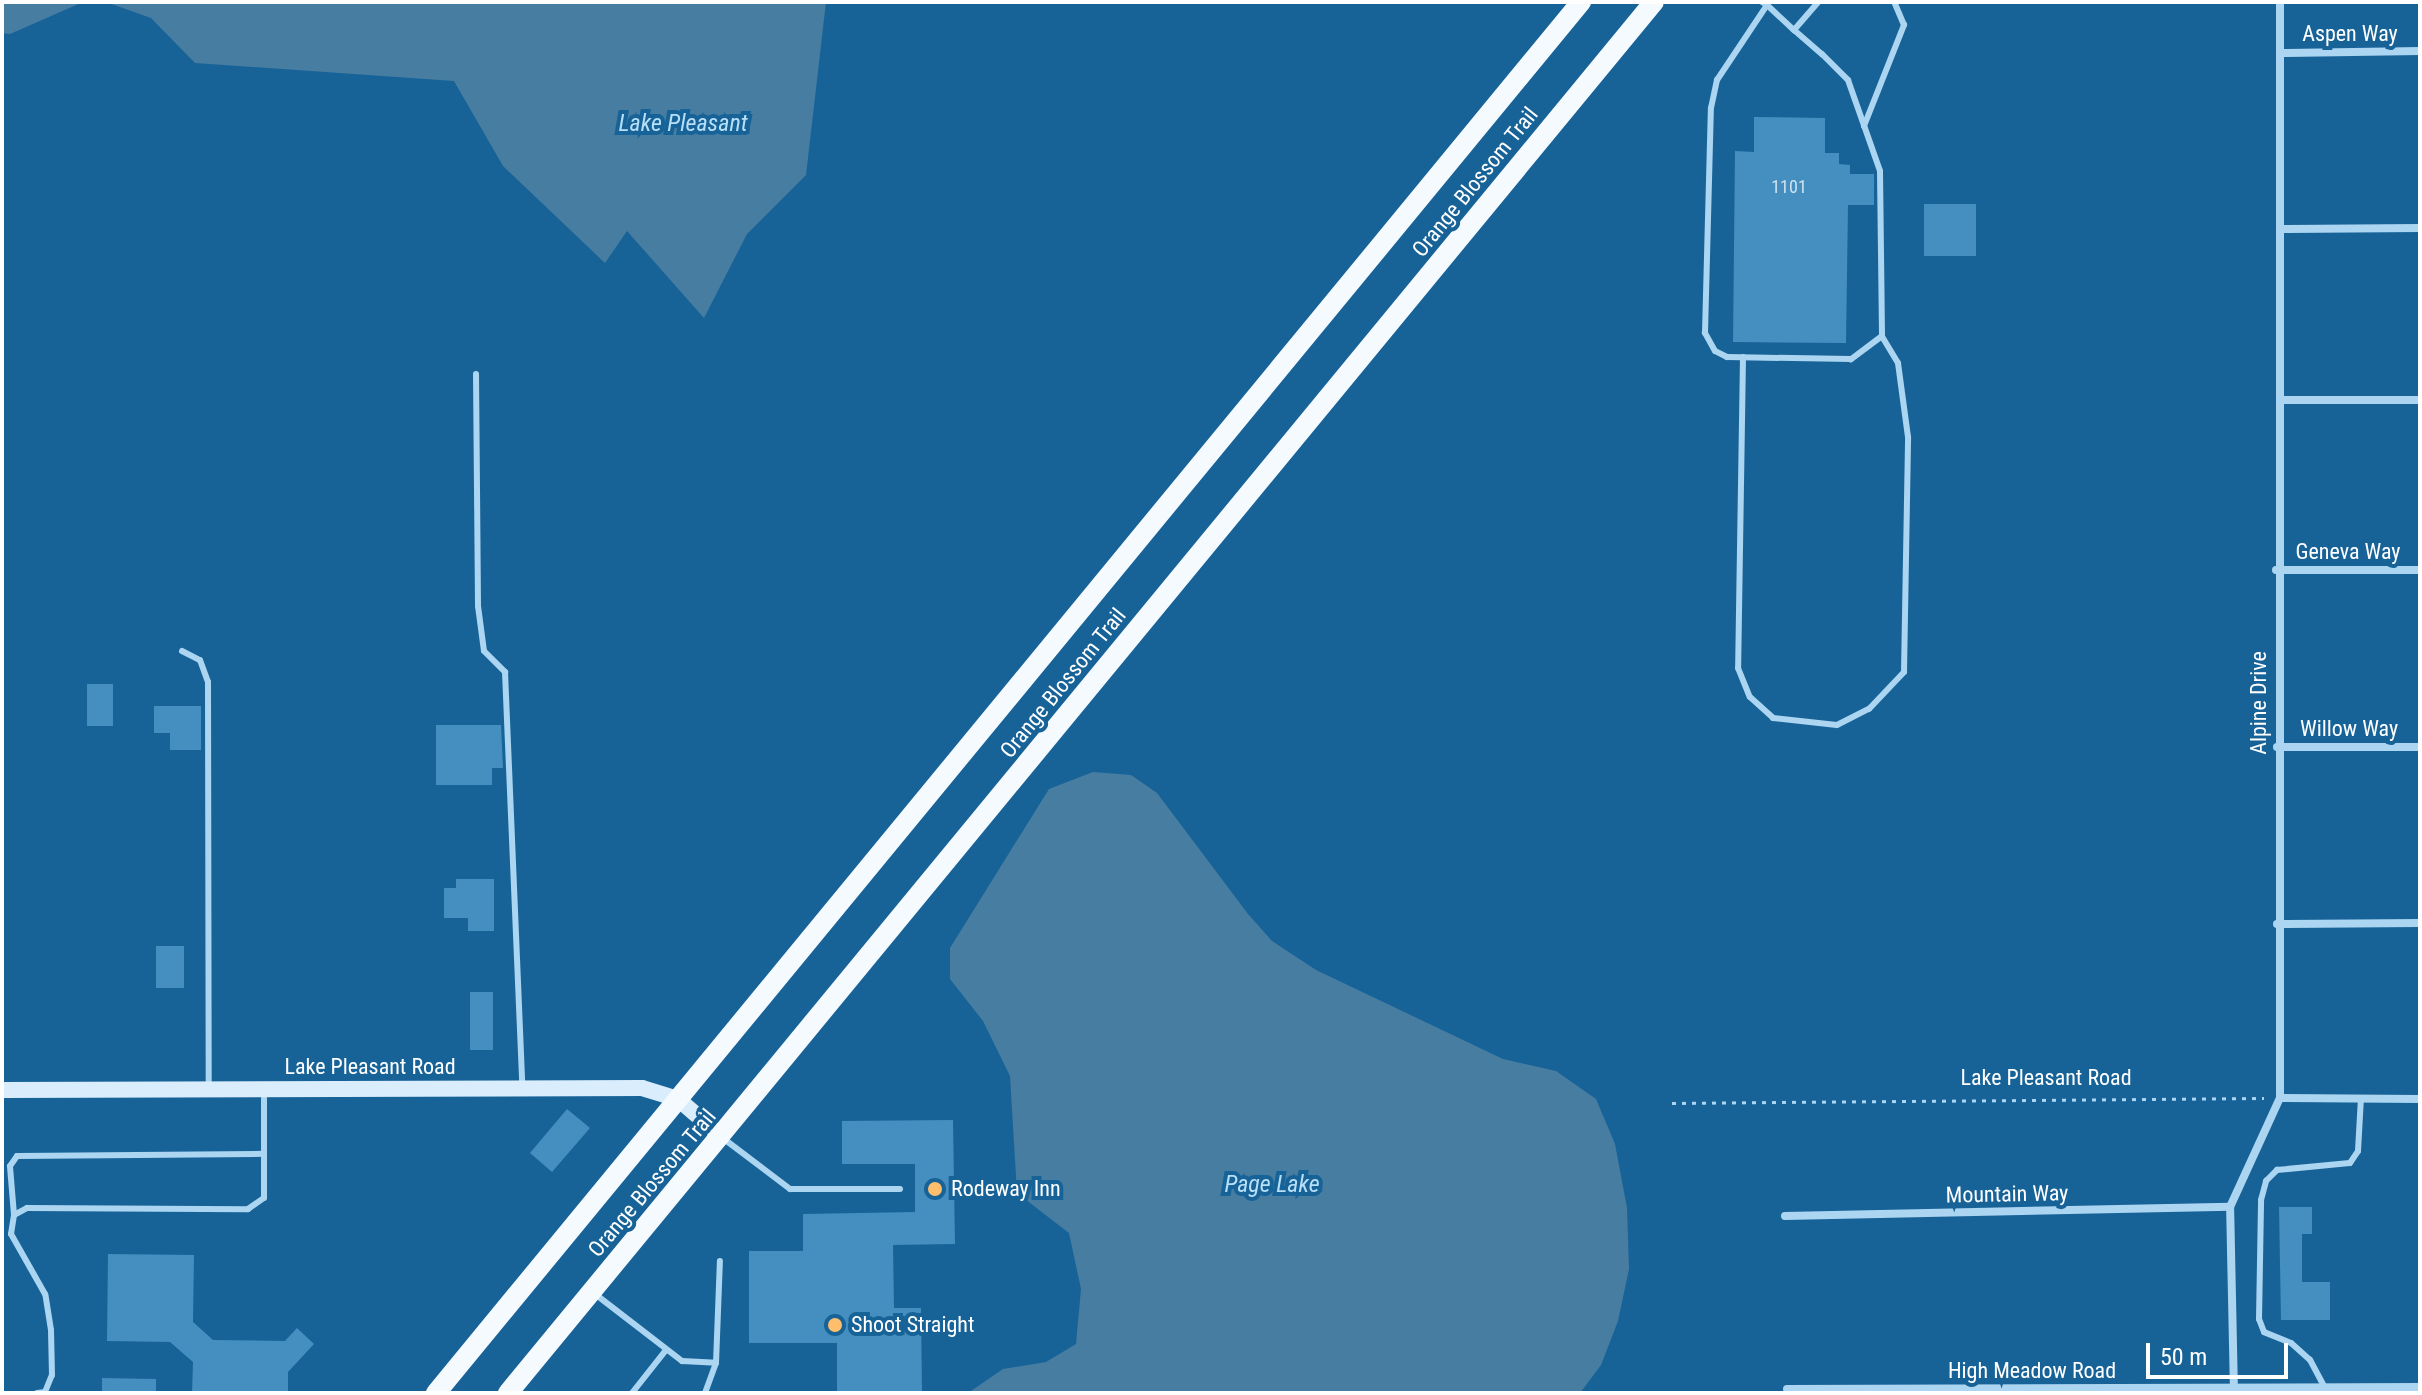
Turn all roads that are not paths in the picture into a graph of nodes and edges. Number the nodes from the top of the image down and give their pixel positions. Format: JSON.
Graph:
{"nodes":[{"id":1,"x":1581,"y":2,"type":"edge"},
{"id":2,"x":1654,"y":2,"type":"edge"},
{"id":3,"x":1818,"y":2,"type":"edge"},
{"id":4,"x":1894,"y":2,"type":"edge"},
{"id":5,"x":2280,"y":2,"type":"edge"},
{"id":6,"x":1765,"y":4,"type":"edge"},
{"id":7,"x":1794,"y":30,"type":"junction"},
{"id":8,"x":2420,"y":51,"type":"edge"},
{"id":9,"x":2280,"y":53,"type":"junction"},
{"id":10,"x":1864,"y":126,"type":"junction"},
{"id":11,"x":2420,"y":228,"type":"edge"},
{"id":12,"x":2282,"y":229,"type":"junction"},
{"id":13,"x":1882,"y":336,"type":"junction"},
{"id":14,"x":1743,"y":357,"type":"junction"},
{"id":15,"x":476,"y":374,"type":"dead end"},
{"id":16,"x":2282,"y":400,"type":"junction"},
{"id":17,"x":2420,"y":400,"type":"edge"},
{"id":18,"x":2276,"y":570,"type":"junction"},
{"id":19,"x":2420,"y":570,"type":"edge"},
{"id":20,"x":182,"y":651,"type":"dead end"},
{"id":21,"x":2277,"y":747,"type":"junction"},
{"id":22,"x":2420,"y":747,"type":"edge"},
{"id":23,"x":2420,"y":923,"type":"edge"},
{"id":24,"x":2277,"y":924,"type":"junction"},
{"id":25,"x":209,"y":1089,"type":"junction"},
{"id":26,"x":264,"y":1089,"type":"junction"},
{"id":27,"x":522,"y":1089,"type":"junction"},
{"id":28,"x":2,"y":1090,"type":"edge"},
{"id":29,"x":2280,"y":1098,"type":"junction"},
{"id":30,"x":2361,"y":1098,"type":"junction"},
{"id":31,"x":678,"y":1099,"type":"junction"},
{"id":32,"x":2420,"y":1099,"type":"edge"},
{"id":33,"x":722,"y":1137,"type":"junction"},
{"id":34,"x":264,"y":1154,"type":"junction"},
{"id":35,"x":900,"y":1189,"type":"dead end"},
{"id":36,"x":2230,"y":1207,"type":"junction"},
{"id":37,"x":14,"y":1215,"type":"junction"},
{"id":38,"x":1785,"y":1216,"type":"dead end"},
{"id":39,"x":720,"y":1261,"type":"dead end"},
{"id":40,"x":592,"y":1292,"type":"junction"},
{"id":41,"x":666,"y":1350,"type":"junction"},
{"id":42,"x":716,"y":1363,"type":"junction"},
{"id":43,"x":2420,"y":1387,"type":"edge"},
{"id":44,"x":2325,"y":1388,"type":"junction"},
{"id":45,"x":1787,"y":1389,"type":"dead end"},
{"id":46,"x":2234,"y":1391,"type":"edge"},
{"id":47,"x":45,"y":1392,"type":"edge"},
{"id":48,"x":37,"y":1393,"type":"edge"},
{"id":49,"x":436,"y":1393,"type":"edge"},
{"id":50,"x":508,"y":1393,"type":"edge"},
{"id":51,"x":632,"y":1393,"type":"edge"},
{"id":52,"x":705,"y":1393,"type":"edge"}],
"edges":[{"from":1,"to":31,"type":"main road","name":"Orange Blossom Trail"},
{"from":2,"to":33,"type":"main road","name":"Orange Blossom Trail"},
{"from":3,"to":7,"type":"lane"},
{"from":4,"to":10,"type":"lane"},
{"from":5,"to":9,"type":"street","name":"Alpine Drive"},
{"from":6,"to":7,"type":"lane"},
{"from":6,"to":14,"type":"lane"},
{"from":7,"to":10,"type":"lane"},
{"from":8,"to":9,"type":"street","name":"Aspen Way"},
{"from":9,"to":12,"type":"street","name":"Alpine Drive"},
{"from":10,"to":13,"type":"lane"},
{"from":11,"to":12,"type":"street"},
{"from":12,"to":16,"type":"street","name":"Alpine Drive"},
{"from":13,"to":14,"type":"lane"},
{"from":13,"to":14,"type":"lane"},
{"from":15,"to":27,"type":"lane"},
{"from":16,"to":17,"type":"street"},
{"from":16,"to":18,"type":"street","name":"Alpine Drive"},
{"from":18,"to":19,"type":"street","name":"Geneva Way"},
{"from":18,"to":21,"type":"street","name":"Alpine Drive"},
{"from":20,"to":25,"type":"lane"},
{"from":21,"to":22,"type":"street","name":"Willow Way"},
{"from":21,"to":24,"type":"street","name":"Alpine Drive"},
{"from":23,"to":24,"type":"street"},
{"from":24,"to":29,"type":"street","name":"Alpine Drive"},
{"from":25,"to":26,"type":"street","name":"Lake Pleasant Road"},
{"from":25,"to":28,"type":"street","name":"Lake Pleasant Road"},
{"from":26,"to":27,"type":"street","name":"Lake Pleasant Road"},
{"from":26,"to":34,"type":"lane"},
{"from":27,"to":31,"type":"street","name":"Lake Pleasant Road"},
{"from":29,"to":30,"type":"street"},
{"from":29,"to":36,"type":"street","name":"Alpine Drive"},
{"from":30,"to":32,"type":"street"},
{"from":30,"to":44,"type":"lane"},
{"from":31,"to":33,"type":"street","name":"Lake Pleasant Road"},
{"from":31,"to":49,"type":"main road","name":"Orange Blossom Trail"},
{"from":33,"to":35,"type":"lane"},
{"from":33,"to":40,"type":"main road","name":"Orange Blossom Trail"},
{"from":34,"to":37,"type":"lane"},
{"from":34,"to":37,"type":"lane"},
{"from":36,"to":38,"type":"street","name":"Mountain Way"},
{"from":36,"to":46,"type":"street","name":"Alpine Drive"},
{"from":37,"to":47,"type":"lane"},
{"from":39,"to":42,"type":"lane"},
{"from":40,"to":41,"type":"lane"},
{"from":40,"to":50,"type":"main road","name":"Orange Blossom Trail"},
{"from":41,"to":42,"type":"lane"},
{"from":41,"to":51,"type":"lane"},
{"from":42,"to":52,"type":"lane"},
{"from":43,"to":44,"type":"street","name":"High Meadow Road"},
{"from":44,"to":46,"type":"street","name":"High Meadow Road"},
{"from":45,"to":46,"type":"street","name":"High Meadow Road"},
{"from":47,"to":48,"type":"lane"}]}
